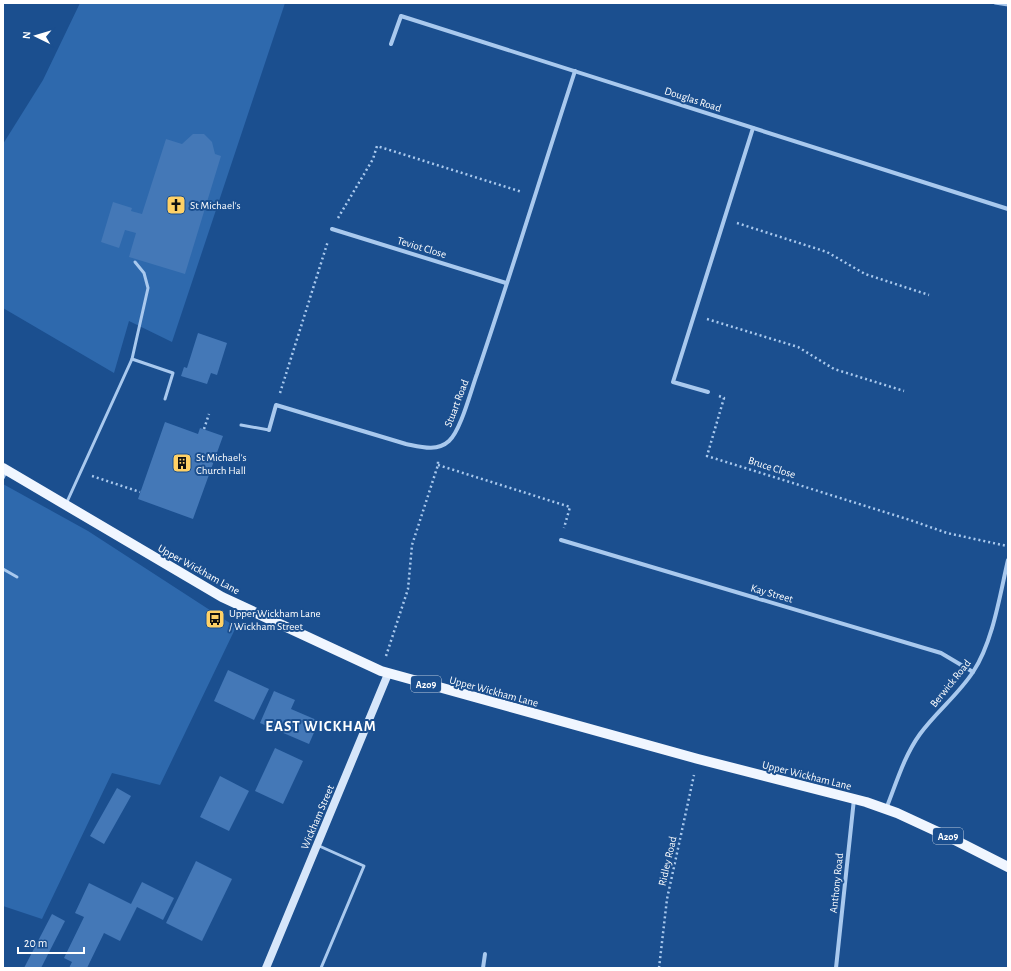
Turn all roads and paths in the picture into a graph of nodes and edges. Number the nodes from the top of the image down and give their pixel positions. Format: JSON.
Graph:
{"nodes":[{"id":1,"x":995,"y":3,"type":"edge"},
{"id":2,"x":1008,"y":5,"type":"edge"},
{"id":3,"x":391,"y":44,"type":"dead end"},
{"id":4,"x":575,"y":71,"type":"junction"},
{"id":5,"x":753,"y":128,"type":"junction"},
{"id":6,"x":534,"y":196,"type":"junction"},
{"id":7,"x":1008,"y":209,"type":"edge"},
{"id":8,"x":724,"y":219,"type":"junction"},
{"id":9,"x":332,"y":229,"type":"junction"},
{"id":10,"x":135,"y":262,"type":"dead end"},
{"id":11,"x":506,"y":283,"type":"junction"},
{"id":12,"x":929,"y":294,"type":"dead end"},
{"id":13,"x":695,"y":315,"type":"junction"},
{"id":14,"x":132,"y":359,"type":"junction"},
{"id":15,"x":904,"y":391,"type":"dead end"},
{"id":16,"x":708,"y":392,"type":"joint"},
{"id":17,"x":164,"y":399,"type":"dead end"},
{"id":18,"x":276,"y":405,"type":"junction"},
{"id":19,"x":209,"y":414,"type":"dead end"},
{"id":20,"x":241,"y":425,"type":"dead end"},
{"id":21,"x":204,"y":430,"type":"dead end"},
{"id":22,"x":269,"y":430,"type":"joint"},
{"id":23,"x":438,"y":448,"type":"junction"},
{"id":24,"x":438,"y":465,"type":"junction"},
{"id":25,"x":4,"y":472,"type":"edge"},
{"id":26,"x":80,"y":473,"type":"junction"},
{"id":27,"x":140,"y":492,"type":"dead end"},
{"id":28,"x":66,"y":506,"type":"junction"},
{"id":29,"x":561,"y":540,"type":"joint"},
{"id":30,"x":1008,"y":547,"type":"edge"},
{"id":31,"x":1008,"y":560,"type":"edge"},
{"id":32,"x":3,"y":569,"type":"edge"},
{"id":33,"x":17,"y":577,"type":"dead end"},
{"id":34,"x":973,"y":672,"type":"junction"},
{"id":35,"x":385,"y":673,"type":"junction"},
{"id":36,"x":698,"y":759,"type":"junction"},
{"id":37,"x":854,"y":799,"type":"junction"},
{"id":38,"x":886,"y":809,"type":"junction"},
{"id":39,"x":318,"y":845,"type":"junction"},
{"id":40,"x":1008,"y":867,"type":"edge"},
{"id":41,"x":485,"y":954,"type":"dead end"},
{"id":42,"x":266,"y":968,"type":"edge"},
{"id":43,"x":320,"y":968,"type":"edge"},
{"id":44,"x":484,"y":968,"type":"edge"},
{"id":45,"x":658,"y":968,"type":"edge"},
{"id":46,"x":836,"y":968,"type":"edge"}],
"edges":[{"from":1,"to":2,"type":"lane"},
{"from":3,"to":4,"type":"street","name":"Douglas Road"},
{"from":4,"to":5,"type":"street","name":"Douglas Road"},
{"from":4,"to":6,"type":"street","name":"Stuart Road"},
{"from":5,"to":7,"type":"street","name":"Douglas Road"},
{"from":5,"to":8,"type":"street"},
{"from":6,"to":9,"type":"path"},
{"from":6,"to":11,"type":"street","name":"Stuart Road"},
{"from":8,"to":12,"type":"path"},
{"from":8,"to":13,"type":"street"},
{"from":9,"to":11,"type":"street","name":"Teviot Close"},
{"from":9,"to":18,"type":"path"},
{"from":10,"to":14,"type":"lane"},
{"from":11,"to":23,"type":"street","name":"Stuart Road"},
{"from":13,"to":15,"type":"path"},
{"from":13,"to":16,"type":"street"},
{"from":14,"to":17,"type":"lane"},
{"from":14,"to":26,"type":"lane"},
{"from":16,"to":30,"type":"path","name":"Bruce Close"},
{"from":18,"to":22,"type":"street"},
{"from":18,"to":23,"type":"street"},
{"from":19,"to":21,"type":"path"},
{"from":20,"to":22,"type":"lane"},
{"from":23,"to":24,"type":"path"},
{"from":24,"to":29,"type":"path"},
{"from":24,"to":35,"type":"path"},
{"from":25,"to":28,"type":"main road","name":"Upper Wickham Lane","number":"A209"},
{"from":26,"to":27,"type":"path"},
{"from":26,"to":28,"type":"lane"},
{"from":28,"to":35,"type":"main road","name":"Upper Wickham Lane","number":"A209"},
{"from":29,"to":34,"type":"street","name":"Kay Street"},
{"from":31,"to":34,"type":"street","name":"Berwick Road"},
{"from":32,"to":33,"type":"lane"},
{"from":34,"to":38,"type":"street","name":"Berwick Road"},
{"from":35,"to":36,"type":"main road","name":"Upper Wickham Lane","number":"A209"},
{"from":35,"to":39,"type":"street","name":"Wickham Street"},
{"from":36,"to":37,"type":"main road","name":"Upper Wickham Lane","number":"A209"},
{"from":36,"to":45,"type":"path","name":"Ridley Road"},
{"from":37,"to":38,"type":"main road","name":"Upper Wickham Lane","number":"A209"},
{"from":37,"to":46,"type":"street","name":"Anthony Road"},
{"from":38,"to":40,"type":"main road","name":"Upper Wickham Lane","number":"A209"},
{"from":39,"to":42,"type":"street","name":"Wickham Street"},
{"from":39,"to":43,"type":"lane"},
{"from":41,"to":44,"type":"street"}]}
